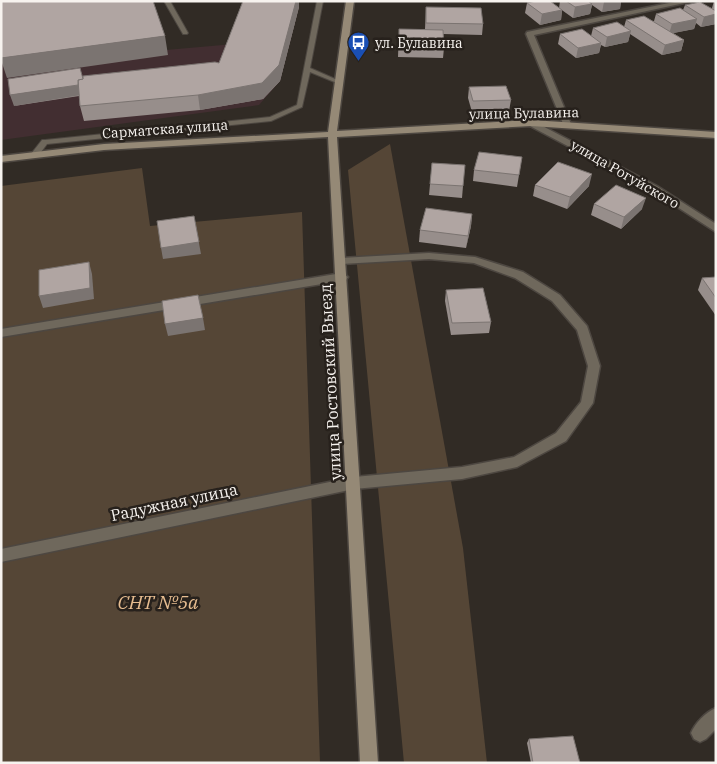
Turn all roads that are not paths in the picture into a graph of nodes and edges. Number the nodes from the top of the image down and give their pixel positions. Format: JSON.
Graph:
{"nodes":[{"id":1,"x":167,"y":1,"type":"edge"},
{"id":2,"x":320,"y":1,"type":"edge"},
{"id":3,"x":350,"y":1,"type":"edge"},
{"id":4,"x":691,"y":1,"type":"edge"},
{"id":5,"x":185,"y":33,"type":"dead end"},
{"id":6,"x":307,"y":69,"type":"junction"},
{"id":7,"x":339,"y":82,"type":"junction"},
{"id":8,"x":532,"y":123,"type":"junction"},
{"id":9,"x":567,"y":124,"type":"junction"},
{"id":10,"x":332,"y":135,"type":"junction"},
{"id":11,"x":716,"y":135,"type":"edge"},
{"id":12,"x":36,"y":154,"type":"junction"},
{"id":13,"x":1,"y":159,"type":"edge"},
{"id":14,"x":716,"y":229,"type":"edge"},
{"id":15,"x":341,"y":261,"type":"junction"},
{"id":16,"x":342,"y":277,"type":"junction"},
{"id":17,"x":1,"y":333,"type":"edge"},
{"id":18,"x":354,"y":483,"type":"junction"},
{"id":19,"x":1,"y":556,"type":"edge"},
{"id":20,"x":716,"y":716,"type":"edge"},
{"id":21,"x":700,"y":733,"type":"dead end"},
{"id":22,"x":370,"y":763,"type":"edge"}],
"edges":[{"from":1,"to":5,"type":"lane"},
{"from":2,"to":6,"type":"lane"},
{"from":3,"to":7,"type":"main road","name":"улица Ростовский Выезд"},
{"from":4,"to":9,"type":"street"},
{"from":6,"to":7,"type":"lane"},
{"from":6,"to":12,"type":"lane"},
{"from":7,"to":10,"type":"main road","name":"улица Ростовский Выезд"},
{"from":8,"to":9,"type":"main road","name":"улица Булавина"},
{"from":8,"to":10,"type":"main road","name":"улица Булавина"},
{"from":8,"to":14,"type":"street","name":"улица Рогуйского"},
{"from":9,"to":11,"type":"main road","name":"улица Булавина"},
{"from":10,"to":12,"type":"main road","name":"Сарматская улица"},
{"from":10,"to":15,"type":"main road","name":"улица Ростовский Выезд"},
{"from":12,"to":13,"type":"main road","name":"Сарматская улица"},
{"from":15,"to":16,"type":"main road","name":"улица Ростовский Выезд"},
{"from":15,"to":18,"type":"street","name":"Радужная улица"},
{"from":16,"to":17,"type":"street"},
{"from":16,"to":18,"type":"main road","name":"улица Ростовский Выезд"},
{"from":18,"to":19,"type":"street","name":"Радужная улица"},
{"from":18,"to":22,"type":"main road","name":"улица Ростовский Выезд"},
{"from":20,"to":21,"type":"street"}]}
